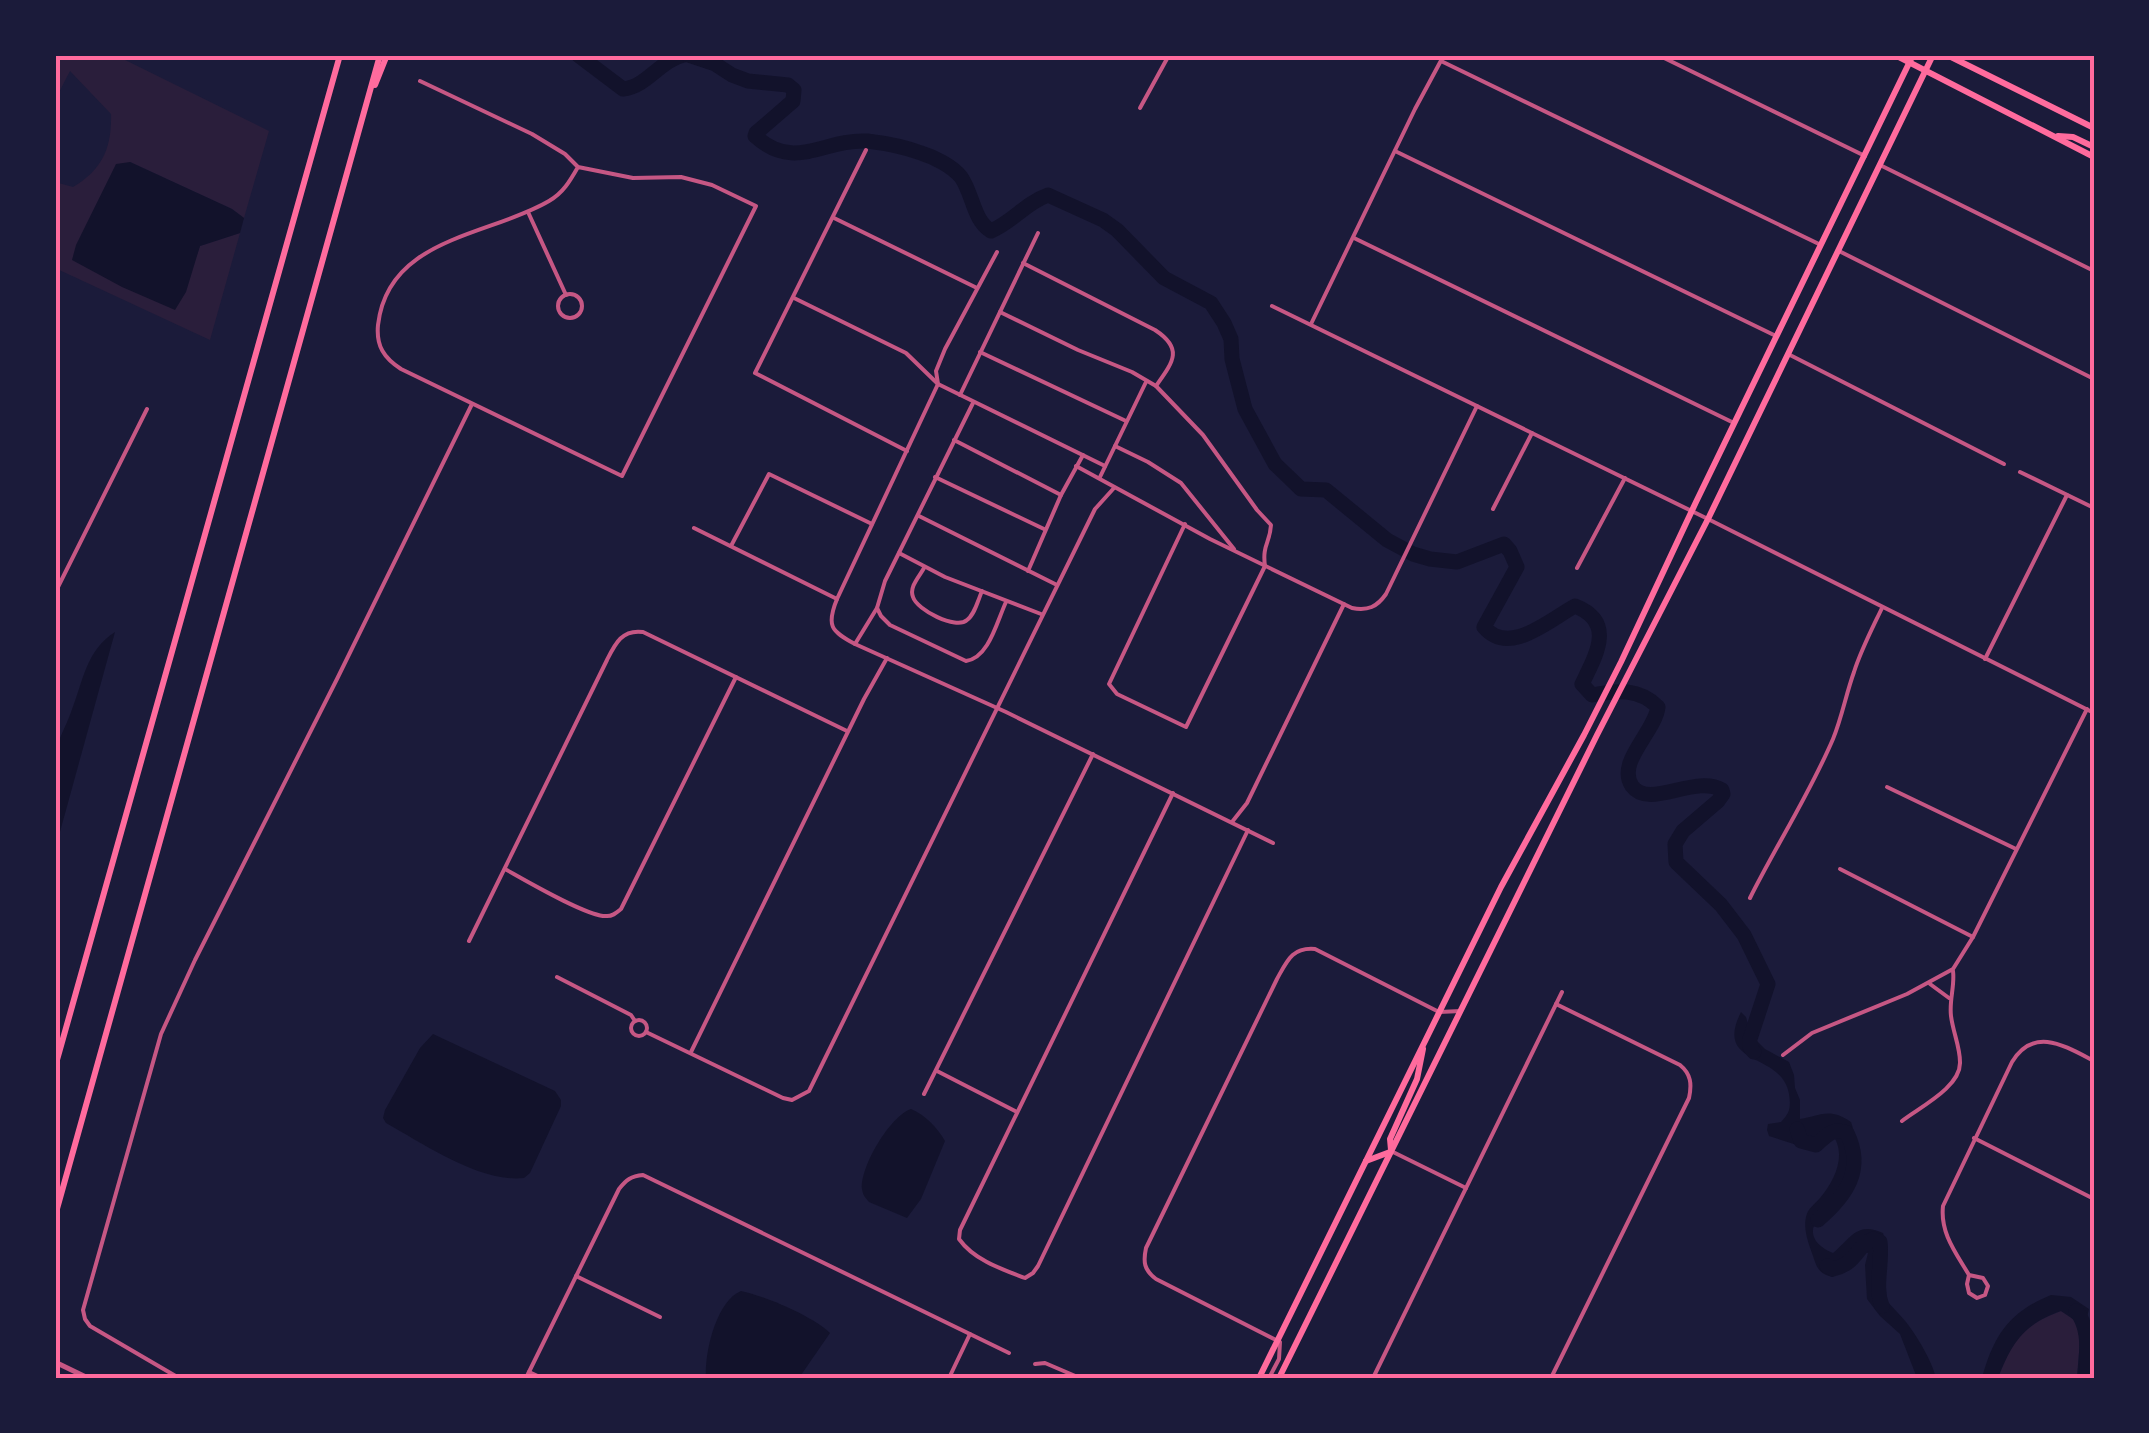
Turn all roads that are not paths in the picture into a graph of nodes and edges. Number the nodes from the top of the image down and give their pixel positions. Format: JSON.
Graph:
{"nodes":[{"id":1,"x":339,"y":55,"type":"edge"},
{"id":2,"x":380,"y":55,"type":"edge"},
{"id":3,"x":388,"y":55,"type":"edge"},
{"id":4,"x":1168,"y":55,"type":"edge"},
{"id":5,"x":1658,"y":55,"type":"edge"},
{"id":6,"x":1895,"y":55,"type":"edge"},
{"id":7,"x":1933,"y":55,"type":"edge"},
{"id":8,"x":1947,"y":55,"type":"edge"},
{"id":9,"x":1443,"y":58,"type":"edge"},
{"id":10,"x":1912,"y":59,"type":"edge"},
{"id":11,"x":1926,"y":70,"type":"junction"},
{"id":12,"x":420,"y":81,"type":"dead end"},
{"id":13,"x":1140,"y":108,"type":"dead end"},
{"id":14,"x":363,"y":114,"type":"junction"},
{"id":15,"x":2094,"y":128,"type":"edge"},
{"id":16,"x":2052,"y":135,"type":"junction"},
{"id":17,"x":2094,"y":147,"type":"edge"},
{"id":18,"x":866,"y":150,"type":"dead end"},
{"id":19,"x":1395,"y":151,"type":"junction"},
{"id":20,"x":1865,"y":156,"type":"junction"},
{"id":21,"x":2094,"y":157,"type":"edge"},
{"id":22,"x":1880,"y":164,"type":"junction"},
{"id":23,"x":578,"y":166,"type":"junction"},
{"id":24,"x":528,"y":212,"type":"junction"},
{"id":25,"x":834,"y":218,"type":"junction"},
{"id":26,"x":1038,"y":233,"type":"dead end"},
{"id":27,"x":1354,"y":238,"type":"junction"},
{"id":28,"x":1821,"y":245,"type":"junction"},
{"id":29,"x":1839,"y":251,"type":"junction"},
{"id":30,"x":997,"y":252,"type":"dead end"},
{"id":31,"x":1023,"y":263,"type":"junction"},
{"id":32,"x":2094,"y":271,"type":"edge"},
{"id":33,"x":977,"y":288,"type":"junction"},
{"id":34,"x":566,"y":294,"type":"junction"},
{"id":35,"x":794,"y":298,"type":"junction"},
{"id":36,"x":1272,"y":306,"type":"dead end"},
{"id":37,"x":1000,"y":312,"type":"junction"},
{"id":38,"x":1311,"y":325,"type":"junction"},
{"id":39,"x":1776,"y":336,"type":"junction"},
{"id":40,"x":980,"y":352,"type":"junction"},
{"id":41,"x":1789,"y":354,"type":"junction"},
{"id":42,"x":2094,"y":379,"type":"edge"},
{"id":43,"x":1146,"y":381,"type":"junction"},
{"id":44,"x":938,"y":384,"type":"junction"},
{"id":45,"x":1156,"y":386,"type":"junction"},
{"id":46,"x":959,"y":396,"type":"junction"},
{"id":47,"x":973,"y":402,"type":"junction"},
{"id":48,"x":473,"y":403,"type":"junction"},
{"id":49,"x":1477,"y":406,"type":"junction"},
{"id":50,"x":147,"y":409,"type":"dead end"},
{"id":51,"x":1126,"y":421,"type":"junction"},
{"id":52,"x":1734,"y":423,"type":"junction"},
{"id":53,"x":1532,"y":433,"type":"junction"},
{"id":54,"x":954,"y":440,"type":"junction"},
{"id":55,"x":1116,"y":446,"type":"junction"},
{"id":56,"x":907,"y":451,"type":"junction"},
{"id":57,"x":1082,"y":455,"type":"junction"},
{"id":58,"x":2004,"y":464,"type":"dead end"},
{"id":59,"x":1076,"y":466,"type":"junction"},
{"id":60,"x":1104,"y":466,"type":"junction"},
{"id":61,"x":2020,"y":472,"type":"dead end"},
{"id":62,"x":1100,"y":476,"type":"junction"},
{"id":63,"x":935,"y":477,"type":"junction"},
{"id":64,"x":1625,"y":478,"type":"junction"},
{"id":65,"x":1114,"y":488,"type":"junction"},
{"id":66,"x":1061,"y":494,"type":"junction"},
{"id":67,"x":2067,"y":494,"type":"junction"},
{"id":68,"x":2094,"y":508,"type":"edge"},
{"id":69,"x":1493,"y":509,"type":"dead end"},
{"id":70,"x":1692,"y":511,"type":"junction"},
{"id":71,"x":917,"y":515,"type":"junction"},
{"id":72,"x":1708,"y":519,"type":"junction"},
{"id":73,"x":872,"y":524,"type":"junction"},
{"id":74,"x":1185,"y":524,"type":"junction"},
{"id":75,"x":694,"y":528,"type":"dead end"},
{"id":76,"x":1046,"y":530,"type":"junction"},
{"id":77,"x":730,"y":546,"type":"junction"},
{"id":78,"x":1237,"y":552,"type":"junction"},
{"id":79,"x":899,"y":553,"type":"junction"},
{"id":80,"x":1265,"y":566,"type":"junction"},
{"id":81,"x":925,"y":567,"type":"junction"},
{"id":82,"x":1577,"y":568,"type":"dead end"},
{"id":83,"x":1028,"y":571,"type":"junction"},
{"id":84,"x":1057,"y":585,"type":"junction"},
{"id":85,"x":982,"y":592,"type":"junction"},
{"id":86,"x":55,"y":593,"type":"edge"},
{"id":87,"x":837,"y":599,"type":"junction"},
{"id":88,"x":1006,"y":602,"type":"junction"},
{"id":89,"x":1344,"y":604,"type":"junction"},
{"id":90,"x":877,"y":608,"type":"junction"},
{"id":91,"x":1882,"y":608,"type":"junction"},
{"id":92,"x":1042,"y":615,"type":"junction"},
{"id":93,"x":856,"y":644,"type":"junction"},
{"id":94,"x":887,"y":658,"type":"junction"},
{"id":95,"x":1985,"y":659,"type":"junction"},
{"id":96,"x":736,"y":677,"type":"junction"},
{"id":97,"x":996,"y":708,"type":"junction"},
{"id":98,"x":2087,"y":710,"type":"junction"},
{"id":99,"x":2094,"y":713,"type":"edge"},
{"id":100,"x":848,"y":731,"type":"junction"},
{"id":101,"x":1093,"y":754,"type":"junction"},
{"id":102,"x":1887,"y":786,"type":"dead end"},
{"id":103,"x":1173,"y":794,"type":"junction"},
{"id":104,"x":1232,"y":822,"type":"junction"},
{"id":105,"x":1248,"y":830,"type":"junction"},
{"id":106,"x":1274,"y":843,"type":"dead end"},
{"id":107,"x":2016,"y":848,"type":"junction"},
{"id":108,"x":504,"y":869,"type":"junction"},
{"id":109,"x":1840,"y":870,"type":"dead end"},
{"id":110,"x":1750,"y":898,"type":"dead end"},
{"id":111,"x":1973,"y":937,"type":"junction"},
{"id":112,"x":469,"y":941,"type":"dead end"},
{"id":113,"x":1953,"y":970,"type":"junction"},
{"id":114,"x":557,"y":977,"type":"dead end"},
{"id":115,"x":1930,"y":984,"type":"junction"},
{"id":116,"x":1562,"y":992,"type":"dead end"},
{"id":117,"x":1949,"y":998,"type":"junction"},
{"id":118,"x":1556,"y":1004,"type":"junction"},
{"id":119,"x":1461,"y":1011,"type":"junction"},
{"id":120,"x":1439,"y":1012,"type":"junction"},
{"id":121,"x":635,"y":1021,"type":"junction"},
{"id":122,"x":646,"y":1032,"type":"junction"},
{"id":123,"x":1424,"y":1043,"type":"junction"},
{"id":124,"x":690,"y":1054,"type":"junction"},
{"id":125,"x":1783,"y":1055,"type":"dead end"},
{"id":126,"x":2094,"y":1060,"type":"edge"},
{"id":127,"x":55,"y":1067,"type":"edge"},
{"id":128,"x":936,"y":1071,"type":"junction"},
{"id":129,"x":924,"y":1094,"type":"dead end"},
{"id":130,"x":1017,"y":1112,"type":"junction"},
{"id":131,"x":1902,"y":1122,"type":"dead end"},
{"id":132,"x":1974,"y":1138,"type":"junction"},
{"id":133,"x":1391,"y":1151,"type":"junction"},
{"id":134,"x":1366,"y":1161,"type":"junction"},
{"id":135,"x":1466,"y":1188,"type":"junction"},
{"id":136,"x":2094,"y":1199,"type":"edge"},
{"id":137,"x":55,"y":1216,"type":"edge"},
{"id":138,"x":1970,"y":1275,"type":"junction"},
{"id":139,"x":576,"y":1276,"type":"junction"},
{"id":140,"x":660,"y":1317,"type":"dead end"},
{"id":141,"x":970,"y":1334,"type":"junction"},
{"id":142,"x":1278,"y":1340,"type":"junction"},
{"id":143,"x":1008,"y":1353,"type":"dead end"},
{"id":144,"x":55,"y":1362,"type":"edge"},
{"id":145,"x":1034,"y":1364,"type":"dead end"},
{"id":146,"x":527,"y":1375,"type":"edge"},
{"id":147,"x":88,"y":1378,"type":"edge"},
{"id":148,"x":179,"y":1378,"type":"edge"},
{"id":149,"x":542,"y":1378,"type":"edge"},
{"id":150,"x":949,"y":1378,"type":"edge"},
{"id":151,"x":1079,"y":1378,"type":"edge"},
{"id":152,"x":1259,"y":1378,"type":"edge"},
{"id":153,"x":1270,"y":1378,"type":"edge"},
{"id":154,"x":1280,"y":1378,"type":"edge"},
{"id":155,"x":1373,"y":1378,"type":"edge"},
{"id":156,"x":1552,"y":1378,"type":"edge"}],
"edges":[{"from":1,"to":127,"type":"main road"},
{"from":2,"to":14,"type":"main road"},
{"from":3,"to":14,"type":"main road"},
{"from":4,"to":13,"type":"street"},
{"from":5,"to":20,"type":"street"},
{"from":6,"to":10,"type":"main road"},
{"from":7,"to":11,"type":"main road"},
{"from":8,"to":15,"type":"main road"},
{"from":9,"to":19,"type":"street"},
{"from":9,"to":28,"type":"street"},
{"from":10,"to":11,"type":"main road"},
{"from":10,"to":20,"type":"main road"},
{"from":11,"to":16,"type":"main road"},
{"from":11,"to":22,"type":"main road"},
{"from":12,"to":23,"type":"street"},
{"from":14,"to":137,"type":"main road"},
{"from":16,"to":17,"type":"main road"},
{"from":16,"to":21,"type":"main road"},
{"from":18,"to":25,"type":"street"},
{"from":19,"to":27,"type":"street"},
{"from":19,"to":39,"type":"street"},
{"from":20,"to":28,"type":"main road"},
{"from":22,"to":29,"type":"main road"},
{"from":22,"to":32,"type":"street"},
{"from":23,"to":24,"type":"street"},
{"from":23,"to":48,"type":"street"},
{"from":24,"to":34,"type":"street"},
{"from":24,"to":48,"type":"street"},
{"from":25,"to":33,"type":"street"},
{"from":25,"to":35,"type":"street"},
{"from":26,"to":31,"type":"street"},
{"from":27,"to":38,"type":"street"},
{"from":27,"to":52,"type":"street"},
{"from":28,"to":39,"type":"main road"},
{"from":29,"to":41,"type":"main road"},
{"from":29,"to":42,"type":"street"},
{"from":30,"to":33,"type":"street"},
{"from":31,"to":37,"type":"street"},
{"from":31,"to":45,"type":"street"},
{"from":33,"to":44,"type":"street"},
{"from":34,"to":34,"type":"street"},
{"from":35,"to":44,"type":"street"},
{"from":35,"to":56,"type":"street"},
{"from":36,"to":38,"type":"street"},
{"from":37,"to":40,"type":"street"},
{"from":37,"to":43,"type":"street"},
{"from":38,"to":49,"type":"street"},
{"from":39,"to":52,"type":"main road"},
{"from":40,"to":46,"type":"street"},
{"from":40,"to":51,"type":"street"},
{"from":41,"to":58,"type":"street"},
{"from":41,"to":72,"type":"main road"},
{"from":43,"to":45,"type":"street"},
{"from":43,"to":51,"type":"street"},
{"from":44,"to":46,"type":"street"},
{"from":44,"to":56,"type":"street"},
{"from":45,"to":80,"type":"street"},
{"from":46,"to":47,"type":"street"},
{"from":47,"to":54,"type":"street"},
{"from":47,"to":57,"type":"street"},
{"from":48,"to":148,"type":"street"},
{"from":49,"to":53,"type":"street"},
{"from":49,"to":89,"type":"street"},
{"from":50,"to":86,"type":"street"},
{"from":51,"to":55,"type":"street"},
{"from":52,"to":70,"type":"main road"},
{"from":53,"to":64,"type":"street"},
{"from":53,"to":69,"type":"street"},
{"from":54,"to":63,"type":"street"},
{"from":54,"to":66,"type":"street"},
{"from":55,"to":60,"type":"street"},
{"from":55,"to":78,"type":"street"},
{"from":56,"to":73,"type":"street"},
{"from":57,"to":59,"type":"street"},
{"from":57,"to":60,"type":"street"},
{"from":59,"to":62,"type":"street"},
{"from":59,"to":66,"type":"street"},
{"from":60,"to":62,"type":"street"},
{"from":61,"to":67,"type":"street"},
{"from":62,"to":65,"type":"street"},
{"from":63,"to":71,"type":"street"},
{"from":63,"to":76,"type":"street"},
{"from":64,"to":70,"type":"street"},
{"from":64,"to":82,"type":"street"},
{"from":65,"to":74,"type":"street"},
{"from":65,"to":84,"type":"street"},
{"from":66,"to":76,"type":"street"},
{"from":67,"to":68,"type":"street"},
{"from":67,"to":95,"type":"street"},
{"from":70,"to":72,"type":"street"},
{"from":70,"to":120,"type":"main road"},
{"from":71,"to":79,"type":"street"},
{"from":71,"to":83,"type":"street"},
{"from":72,"to":91,"type":"street"},
{"from":72,"to":119,"type":"main road"},
{"from":73,"to":77,"type":"street"},
{"from":73,"to":87,"type":"street"},
{"from":74,"to":78,"type":"street"},
{"from":74,"to":80,"type":"street"},
{"from":75,"to":77,"type":"street"},
{"from":76,"to":83,"type":"street"},
{"from":77,"to":87,"type":"street"},
{"from":78,"to":80,"type":"street"},
{"from":79,"to":81,"type":"street"},
{"from":79,"to":90,"type":"street"},
{"from":80,"to":89,"type":"street"},
{"from":81,"to":85,"type":"street"},
{"from":81,"to":85,"type":"street"},
{"from":83,"to":84,"type":"street"},
{"from":84,"to":92,"type":"street"},
{"from":85,"to":88,"type":"street"},
{"from":87,"to":93,"type":"street"},
{"from":88,"to":90,"type":"street"},
{"from":88,"to":92,"type":"street"},
{"from":89,"to":104,"type":"street"},
{"from":90,"to":93,"type":"street"},
{"from":91,"to":95,"type":"street"},
{"from":91,"to":110,"type":"street"},
{"from":92,"to":97,"type":"street"},
{"from":93,"to":94,"type":"street"},
{"from":94,"to":97,"type":"street"},
{"from":94,"to":100,"type":"street"},
{"from":95,"to":98,"type":"street"},
{"from":96,"to":100,"type":"street"},
{"from":96,"to":108,"type":"street"},
{"from":96,"to":108,"type":"street"},
{"from":97,"to":101,"type":"street"},
{"from":97,"to":124,"type":"street"},
{"from":98,"to":99,"type":"street"},
{"from":98,"to":107,"type":"street"},
{"from":100,"to":124,"type":"street"},
{"from":101,"to":103,"type":"street"},
{"from":101,"to":128,"type":"street"},
{"from":102,"to":107,"type":"street"},
{"from":103,"to":104,"type":"street"},
{"from":103,"to":130,"type":"street"},
{"from":104,"to":105,"type":"street"},
{"from":105,"to":106,"type":"street"},
{"from":105,"to":130,"type":"street"},
{"from":107,"to":111,"type":"street"},
{"from":108,"to":112,"type":"street"},
{"from":109,"to":111,"type":"street"},
{"from":111,"to":113,"type":"street"},
{"from":113,"to":115,"type":"street"},
{"from":113,"to":117,"type":"street"},
{"from":114,"to":121,"type":"street"},
{"from":115,"to":117,"type":"street"},
{"from":115,"to":125,"type":"street"},
{"from":116,"to":118,"type":"street"},
{"from":117,"to":131,"type":"street"},
{"from":118,"to":135,"type":"street"},
{"from":118,"to":156,"type":"street"},
{"from":119,"to":120,"type":"street"},
{"from":119,"to":133,"type":"main road"},
{"from":120,"to":123,"type":"main road"},
{"from":120,"to":142,"type":"street"},
{"from":121,"to":122,"type":"street"},
{"from":121,"to":122,"type":"street"},
{"from":122,"to":124,"type":"street"},
{"from":123,"to":133,"type":"main road"},
{"from":123,"to":134,"type":"main road"},
{"from":126,"to":132,"type":"street"},
{"from":128,"to":129,"type":"street"},
{"from":128,"to":130,"type":"street"},
{"from":132,"to":136,"type":"street"},
{"from":132,"to":138,"type":"street"},
{"from":133,"to":134,"type":"main road"},
{"from":133,"to":135,"type":"street"},
{"from":133,"to":154,"type":"main road"},
{"from":134,"to":142,"type":"main road"},
{"from":135,"to":155,"type":"street"},
{"from":138,"to":138,"type":"street"},
{"from":139,"to":140,"type":"street"},
{"from":139,"to":141,"type":"street"},
{"from":139,"to":146,"type":"street"},
{"from":141,"to":143,"type":"street"},
{"from":141,"to":150,"type":"street"},
{"from":142,"to":152,"type":"main road"},
{"from":142,"to":153,"type":"street"},
{"from":144,"to":147,"type":"street"},
{"from":145,"to":151,"type":"street"},
{"from":146,"to":149,"type":"street"}]}
